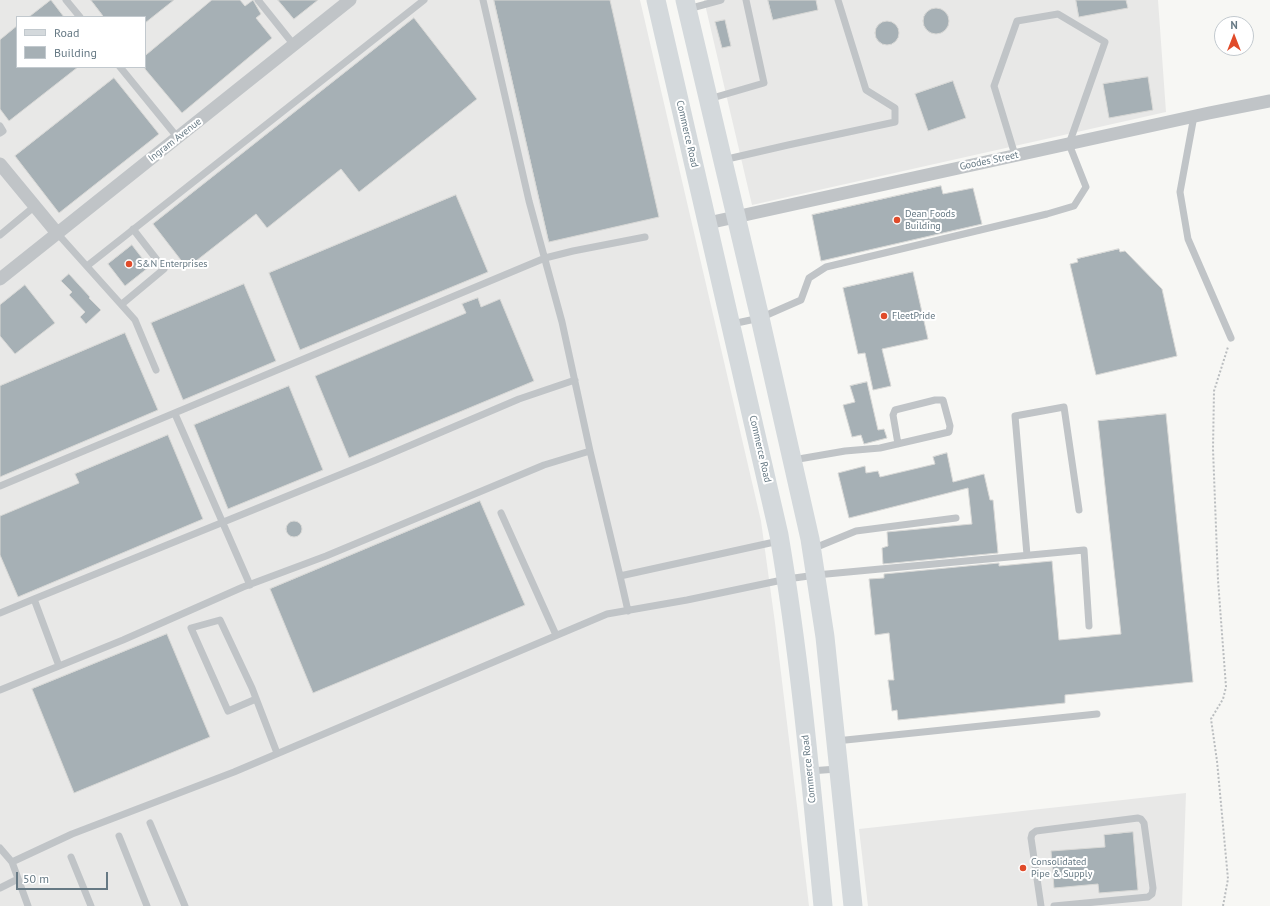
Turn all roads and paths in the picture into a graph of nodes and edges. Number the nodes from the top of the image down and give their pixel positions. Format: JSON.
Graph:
{"nodes":[{"id":1,"x":66,"y":0,"type":"edge"},
{"id":2,"x":258,"y":0,"type":"edge"},
{"id":3,"x":350,"y":0,"type":"edge"},
{"id":4,"x":424,"y":0,"type":"edge"},
{"id":5,"x":483,"y":0,"type":"edge"},
{"id":6,"x":656,"y":0,"type":"edge"},
{"id":7,"x":721,"y":0,"type":"edge"},
{"id":8,"x":746,"y":0,"type":"edge"},
{"id":9,"x":838,"y":0,"type":"edge"},
{"id":10,"x":686,"y":5,"type":"edge"},
{"id":11,"x":79,"y":16,"type":"edge"},
{"id":12,"x":294,"y":45,"type":"junction"},
{"id":13,"x":121,"y":68,"type":"edge"},
{"id":14,"x":709,"y":99,"type":"junction"},
{"id":15,"x":1270,"y":101,"type":"edge"},
{"id":16,"x":1194,"y":116,"type":"junction"},
{"id":17,"x":0,"y":126,"type":"edge"},
{"id":18,"x":0,"y":133,"type":"edge"},
{"id":19,"x":178,"y":138,"type":"junction"},
{"id":20,"x":1069,"y":144,"type":"junction"},
{"id":21,"x":1015,"y":155,"type":"junction"},
{"id":22,"x":723,"y":160,"type":"junction"},
{"id":23,"x":0,"y":164,"type":"edge"},
{"id":24,"x":34,"y":206,"type":"junction"},
{"id":25,"x":736,"y":217,"type":"junction"},
{"id":26,"x":708,"y":223,"type":"junction"},
{"id":27,"x":133,"y":229,"type":"junction"},
{"id":28,"x":57,"y":233,"type":"junction"},
{"id":29,"x":0,"y":235,"type":"edge"},
{"id":30,"x":645,"y":237,"type":"dead end"},
{"id":31,"x":545,"y":258,"type":"junction"},
{"id":32,"x":87,"y":266,"type":"junction"},
{"id":33,"x":0,"y":279,"type":"edge"},
{"id":34,"x":122,"y":304,"type":"junction"},
{"id":35,"x":760,"y":318,"type":"junction"},
{"id":36,"x":732,"y":324,"type":"junction"},
{"id":37,"x":1231,"y":338,"type":"joint"},
{"id":38,"x":156,"y":370,"type":"dead end"},
{"id":39,"x":575,"y":380,"type":"junction"},
{"id":40,"x":175,"y":414,"type":"junction"},
{"id":41,"x":898,"y":444,"type":"junction"},
{"id":42,"x":590,"y":451,"type":"junction"},
{"id":43,"x":793,"y":460,"type":"junction"},
{"id":44,"x":0,"y":486,"type":"edge"},
{"id":45,"x":1079,"y":510,"type":"dead end"},
{"id":46,"x":501,"y":513,"type":"dead end"},
{"id":47,"x":956,"y":518,"type":"dead end"},
{"id":48,"x":223,"y":522,"type":"junction"},
{"id":49,"x":780,"y":541,"type":"junction"},
{"id":50,"x":812,"y":549,"type":"junction"},
{"id":51,"x":1027,"y":555,"type":"junction"},
{"id":52,"x":816,"y":574,"type":"junction"},
{"id":53,"x":620,"y":576,"type":"junction"},
{"id":54,"x":786,"y":579,"type":"junction"},
{"id":55,"x":250,"y":585,"type":"junction"},
{"id":56,"x":34,"y":599,"type":"junction"},
{"id":57,"x":628,"y":610,"type":"junction"},
{"id":58,"x":0,"y":613,"type":"edge"},
{"id":59,"x":1089,"y":626,"type":"dead end"},
{"id":60,"x":556,"y":635,"type":"junction"},
{"id":61,"x":59,"y":666,"type":"junction"},
{"id":62,"x":0,"y":690,"type":"edge"},
{"id":63,"x":256,"y":699,"type":"junction"},
{"id":64,"x":1097,"y":714,"type":"dead end"},
{"id":65,"x":836,"y":741,"type":"junction"},
{"id":66,"x":277,"y":753,"type":"junction"},
{"id":67,"x":839,"y":768,"type":"junction"},
{"id":68,"x":810,"y":772,"type":"junction"},
{"id":69,"x":150,"y":823,"type":"dead end"},
{"id":70,"x":119,"y":836,"type":"dead end"},
{"id":71,"x":0,"y":848,"type":"edge"},
{"id":72,"x":71,"y":857,"type":"dead end"},
{"id":73,"x":12,"y":862,"type":"junction"},
{"id":74,"x":18,"y":880,"type":"junction"},
{"id":75,"x":0,"y":888,"type":"edge"},
{"id":76,"x":28,"y":906,"type":"edge"},
{"id":77,"x":91,"y":906,"type":"edge"},
{"id":78,"x":147,"y":906,"type":"edge"},
{"id":79,"x":185,"y":906,"type":"edge"},
{"id":80,"x":823,"y":906,"type":"edge"},
{"id":81,"x":853,"y":906,"type":"edge"},
{"id":82,"x":1041,"y":906,"type":"edge"},
{"id":83,"x":1054,"y":906,"type":"edge"},
{"id":84,"x":1223,"y":906,"type":"edge"}],
"edges":[{"from":1,"to":11,"type":"lane"},
{"from":2,"to":12,"type":"lane"},
{"from":3,"to":12,"type":"street","name":"Ingram Avenue"},
{"from":4,"to":27,"type":"lane"},
{"from":5,"to":31,"type":"lane"},
{"from":6,"to":26,"type":"main road","name":"Commerce Road"},
{"from":7,"to":10,"type":"lane"},
{"from":8,"to":14,"type":"lane"},
{"from":9,"to":22,"type":"lane"},
{"from":10,"to":14,"type":"main road"},
{"from":12,"to":19,"type":"street","name":"Ingram Avenue"},
{"from":13,"to":19,"type":"lane"},
{"from":14,"to":22,"type":"main road"},
{"from":15,"to":16,"type":"street","name":"Goodes Street"},
{"from":16,"to":20,"type":"street","name":"Goodes Street"},
{"from":16,"to":37,"type":"lane"},
{"from":17,"to":18,"type":"lane"},
{"from":19,"to":28,"type":"street","name":"Ingram Avenue"},
{"from":20,"to":21,"type":"street","name":"Goodes Street"},
{"from":20,"to":21,"type":"lane"},
{"from":20,"to":35,"type":"lane"},
{"from":21,"to":25,"type":"street","name":"Goodes Street"},
{"from":22,"to":25,"type":"main road"},
{"from":23,"to":24,"type":"street"},
{"from":24,"to":28,"type":"street"},
{"from":24,"to":29,"type":"lane"},
{"from":25,"to":26,"type":"street","name":"Goodes Street"},
{"from":25,"to":35,"type":"main road"},
{"from":26,"to":36,"type":"main road","name":"Commerce Road"},
{"from":27,"to":32,"type":"lane"},
{"from":27,"to":34,"type":"lane"},
{"from":28,"to":32,"type":"lane"},
{"from":28,"to":33,"type":"street","name":"Ingram Avenue"},
{"from":30,"to":31,"type":"lane"},
{"from":31,"to":39,"type":"lane"},
{"from":31,"to":40,"type":"lane"},
{"from":32,"to":34,"type":"lane"},
{"from":34,"to":38,"type":"lane"},
{"from":35,"to":36,"type":"lane"},
{"from":35,"to":43,"type":"main road"},
{"from":36,"to":49,"type":"main road","name":"Commerce Road"},
{"from":37,"to":84,"type":"path"},
{"from":39,"to":42,"type":"lane"},
{"from":39,"to":48,"type":"lane"},
{"from":40,"to":44,"type":"lane"},
{"from":40,"to":48,"type":"lane"},
{"from":41,"to":41,"type":"lane"},
{"from":41,"to":43,"type":"lane"},
{"from":42,"to":53,"type":"lane"},
{"from":42,"to":55,"type":"lane"},
{"from":43,"to":50,"type":"main road"},
{"from":45,"to":51,"type":"lane"},
{"from":46,"to":60,"type":"lane"},
{"from":47,"to":50,"type":"lane"},
{"from":48,"to":55,"type":"lane"},
{"from":48,"to":56,"type":"lane"},
{"from":49,"to":53,"type":"lane"},
{"from":49,"to":54,"type":"main road","name":"Commerce Road"},
{"from":50,"to":52,"type":"main road"},
{"from":51,"to":52,"type":"lane"},
{"from":51,"to":59,"type":"lane"},
{"from":52,"to":54,"type":"lane"},
{"from":52,"to":65,"type":"main road"},
{"from":53,"to":57,"type":"lane"},
{"from":54,"to":57,"type":"lane"},
{"from":54,"to":68,"type":"main road","name":"Commerce Road"},
{"from":55,"to":61,"type":"lane"},
{"from":56,"to":58,"type":"lane"},
{"from":56,"to":61,"type":"lane"},
{"from":57,"to":60,"type":"lane"},
{"from":60,"to":66,"type":"lane"},
{"from":61,"to":62,"type":"lane"},
{"from":63,"to":63,"type":"lane"},
{"from":63,"to":66,"type":"lane"},
{"from":64,"to":65,"type":"lane"},
{"from":65,"to":67,"type":"main road"},
{"from":66,"to":73,"type":"lane"},
{"from":67,"to":68,"type":"lane"},
{"from":67,"to":81,"type":"main road"},
{"from":68,"to":80,"type":"main road","name":"Commerce Road"},
{"from":69,"to":79,"type":"lane"},
{"from":70,"to":78,"type":"lane"},
{"from":71,"to":73,"type":"lane"},
{"from":72,"to":77,"type":"lane"},
{"from":73,"to":74,"type":"lane"},
{"from":74,"to":75,"type":"lane"},
{"from":74,"to":76,"type":"lane"},
{"from":82,"to":83,"type":"lane"}]}
